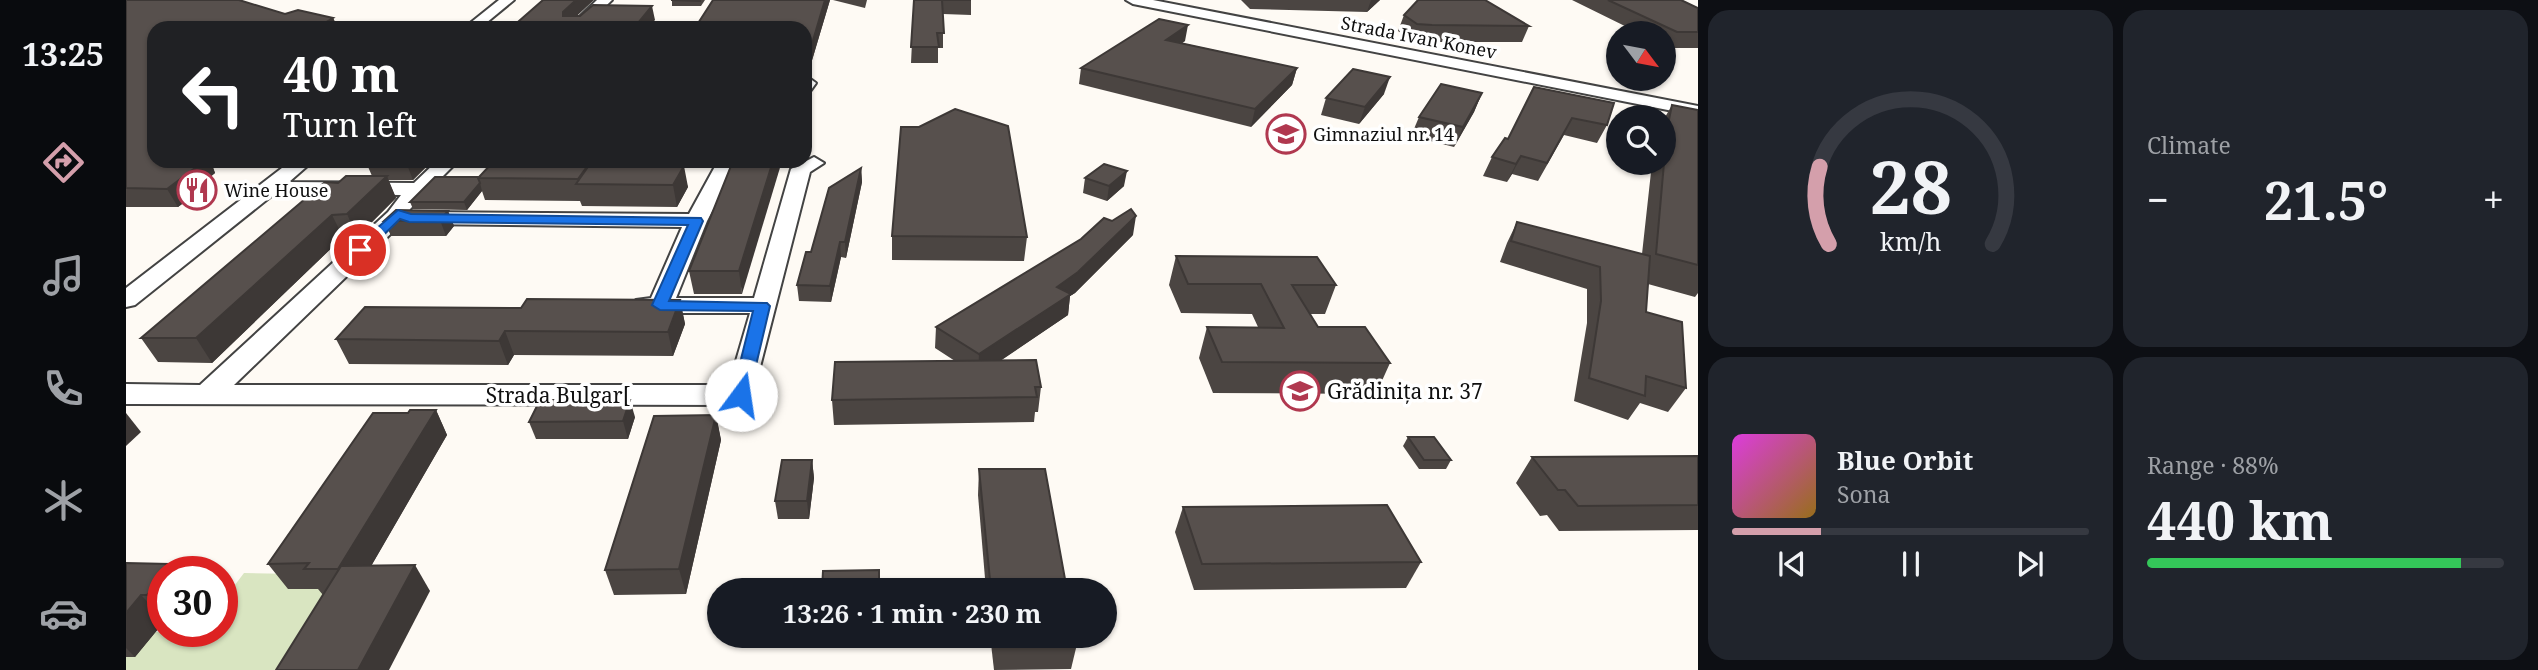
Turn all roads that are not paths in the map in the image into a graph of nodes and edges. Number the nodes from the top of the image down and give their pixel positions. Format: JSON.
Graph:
{"nodes":[{"id":1,"x":507,"y":0,"type":"edge"},
{"id":2,"x":605,"y":0,"type":"edge"},
{"id":3,"x":1133,"y":0,"type":"edge"},
{"id":4,"x":1223,"y":3,"type":"dead end"},
{"id":5,"x":1213,"y":16,"type":"junction"},
{"id":6,"x":480,"y":21,"type":"edge"},
{"id":7,"x":582,"y":21,"type":"edge"},
{"id":8,"x":1698,"y":111,"type":"edge"},
{"id":9,"x":294,"y":168,"type":"edge"},
{"id":10,"x":442,"y":168,"type":"edge"},
{"id":11,"x":724,"y":168,"type":"edge"},
{"id":12,"x":803,"y":168,"type":"edge"},
{"id":13,"x":269,"y":188,"type":"junction"},
{"id":14,"x":421,"y":189,"type":"junction"},
{"id":15,"x":398,"y":214,"type":"junction"},
{"id":16,"x":696,"y":221,"type":"junction"},
{"id":17,"x":126,"y":300,"type":"edge"},
{"id":18,"x":619,"y":305,"type":"edge"},
{"id":19,"x":660,"y":305,"type":"junction"},
{"id":20,"x":762,"y":306,"type":"junction"},
{"id":21,"x":126,"y":394,"type":"edge"},
{"id":22,"x":206,"y":395,"type":"junction"}],
"edges":[{"from":1,"to":6,"type":"street"},
{"from":2,"to":7,"type":"street"},
{"from":3,"to":5,"type":"street","name":"Strada Ivan Konev"},
{"from":4,"to":5,"type":"street"},
{"from":5,"to":8,"type":"street","name":"Strada Ivan Konev"},
{"from":9,"to":13,"type":"street"},
{"from":10,"to":14,"type":"street"},
{"from":11,"to":16,"type":"street"},
{"from":12,"to":20,"type":"street","name":"Strada Bulgar["},
{"from":13,"to":14,"type":"street"},
{"from":13,"to":17,"type":"street"},
{"from":14,"to":15,"type":"street"},
{"from":15,"to":16,"type":"street"},
{"from":15,"to":22,"type":"street"},
{"from":16,"to":19,"type":"street"},
{"from":18,"to":19,"type":"street"},
{"from":19,"to":20,"type":"street"},
{"from":20,"to":22,"type":"street","name":"Strada Bulgar["},
{"from":21,"to":22,"type":"street","name":"Strada Bulgar["}]}
